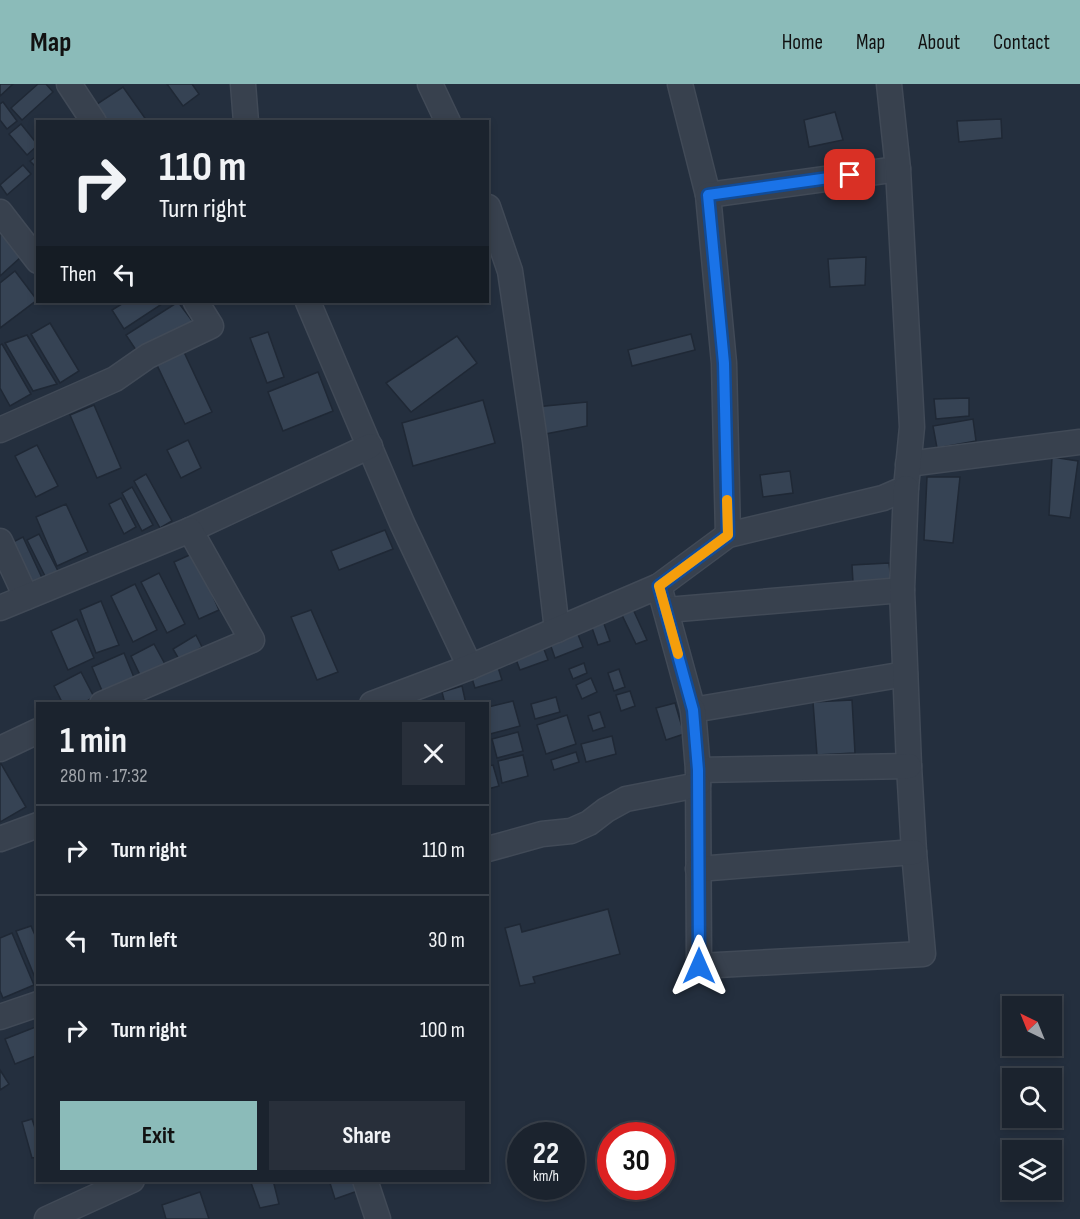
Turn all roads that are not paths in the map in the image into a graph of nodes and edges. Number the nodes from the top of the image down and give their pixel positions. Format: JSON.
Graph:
{"nodes":[{"id":1,"x":69,"y":84,"type":"edge"},
{"id":2,"x":243,"y":84,"type":"edge"},
{"id":3,"x":430,"y":84,"type":"edge"},
{"id":4,"x":680,"y":84,"type":"edge"},
{"id":5,"x":889,"y":84,"type":"edge"},
{"id":6,"x":93,"y":120,"type":"edge"},
{"id":7,"x":246,"y":120,"type":"edge"},
{"id":8,"x":447,"y":120,"type":"edge"},
{"id":9,"x":898,"y":169,"type":"junction"},
{"id":10,"x":708,"y":195,"type":"junction"},
{"id":11,"x":489,"y":210,"type":"edge"},
{"id":12,"x":0,"y":212,"type":"edge"},
{"id":13,"x":36,"y":258,"type":"edge"},
{"id":14,"x":197,"y":303,"type":"edge"},
{"id":15,"x":308,"y":303,"type":"edge"},
{"id":16,"x":0,"y":430,"type":"edge"},
{"id":17,"x":1080,"y":442,"type":"edge"},
{"id":18,"x":370,"y":446,"type":"junction"},
{"id":19,"x":908,"y":464,"type":"junction"},
{"id":20,"x":906,"y":488,"type":"junction"},
{"id":21,"x":190,"y":530,"type":"junction"},
{"id":22,"x":728,"y":535,"type":"junction"},
{"id":23,"x":0,"y":541,"type":"edge"},
{"id":24,"x":659,"y":586,"type":"junction"},
{"id":25,"x":902,"y":590,"type":"junction"},
{"id":26,"x":26,"y":597,"type":"junction"},
{"id":27,"x":0,"y":608,"type":"edge"},
{"id":28,"x":667,"y":610,"type":"junction"},
{"id":29,"x":557,"y":630,"type":"junction"},
{"id":30,"x":470,"y":667,"type":"junction"},
{"id":31,"x":906,"y":674,"type":"junction"},
{"id":32,"x":107,"y":702,"type":"edge"},
{"id":33,"x":377,"y":702,"type":"edge"},
{"id":34,"x":693,"y":710,"type":"junction"},
{"id":35,"x":36,"y":732,"type":"edge"},
{"id":36,"x":0,"y":749,"type":"edge"},
{"id":37,"x":909,"y":766,"type":"junction"},
{"id":38,"x":698,"y":778,"type":"junction"},
{"id":39,"x":36,"y":826,"type":"edge"},
{"id":40,"x":0,"y":839,"type":"edge"},
{"id":41,"x":489,"y":849,"type":"edge"},
{"id":42,"x":914,"y":852,"type":"junction"},
{"id":43,"x":698,"y":869,"type":"junction"},
{"id":44,"x":36,"y":1005,"type":"edge"},
{"id":45,"x":0,"y":1017,"type":"edge"},
{"id":46,"x":128,"y":1182,"type":"edge"},
{"id":47,"x":366,"y":1182,"type":"edge"},
{"id":48,"x":47,"y":1219,"type":"edge"},
{"id":49,"x":378,"y":1219,"type":"edge"}],
"edges":[{"from":1,"to":6,"type":"street"},
{"from":2,"to":7,"type":"street"},
{"from":3,"to":8,"type":"street"},
{"from":4,"to":10,"type":"street"},
{"from":5,"to":9,"type":"street"},
{"from":9,"to":10,"type":"street"},
{"from":9,"to":19,"type":"street"},
{"from":10,"to":22,"type":"street"},
{"from":11,"to":29,"type":"street"},
{"from":12,"to":13,"type":"street"},
{"from":14,"to":16,"type":"street"},
{"from":15,"to":18,"type":"street"},
{"from":17,"to":19,"type":"street"},
{"from":18,"to":21,"type":"street"},
{"from":18,"to":30,"type":"street"},
{"from":19,"to":20,"type":"street"},
{"from":20,"to":22,"type":"street"},
{"from":20,"to":25,"type":"street"},
{"from":21,"to":26,"type":"street"},
{"from":21,"to":32,"type":"street"},
{"from":22,"to":24,"type":"street"},
{"from":23,"to":26,"type":"street"},
{"from":24,"to":28,"type":"street"},
{"from":24,"to":29,"type":"street"},
{"from":25,"to":28,"type":"street"},
{"from":25,"to":31,"type":"street"},
{"from":26,"to":27,"type":"street"},
{"from":28,"to":34,"type":"street"},
{"from":29,"to":30,"type":"street"},
{"from":30,"to":33,"type":"street"},
{"from":31,"to":34,"type":"street"},
{"from":31,"to":37,"type":"street"},
{"from":34,"to":38,"type":"street"},
{"from":35,"to":36,"type":"street"},
{"from":37,"to":38,"type":"street"},
{"from":37,"to":42,"type":"street"},
{"from":38,"to":41,"type":"street"},
{"from":38,"to":43,"type":"street"},
{"from":39,"to":40,"type":"street"},
{"from":42,"to":43,"type":"street"},
{"from":42,"to":43,"type":"street"},
{"from":44,"to":45,"type":"street"},
{"from":46,"to":48,"type":"street"},
{"from":47,"to":49,"type":"street"}]}
